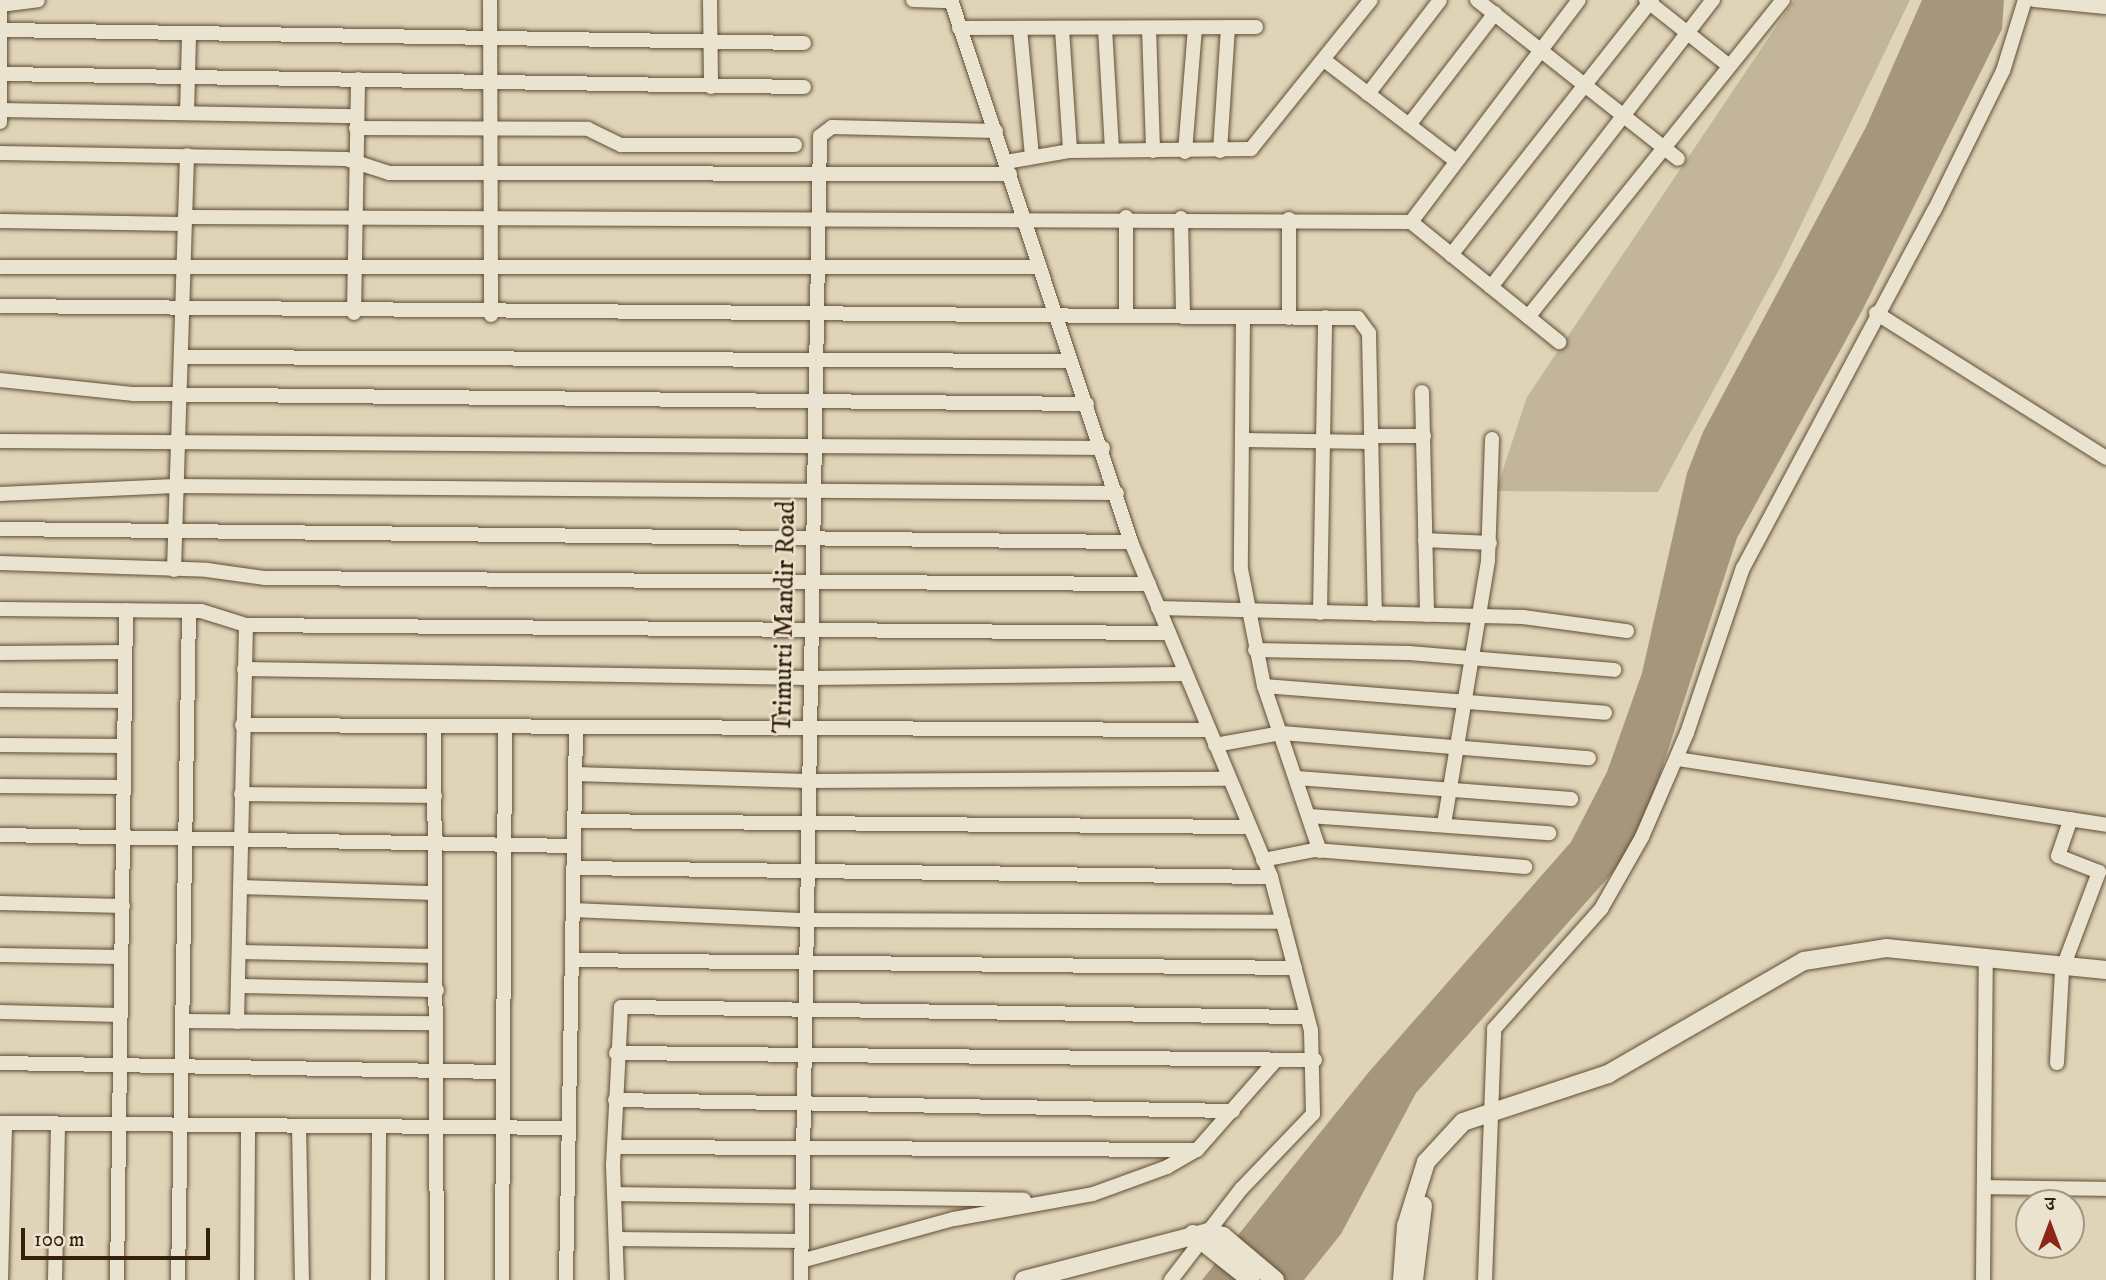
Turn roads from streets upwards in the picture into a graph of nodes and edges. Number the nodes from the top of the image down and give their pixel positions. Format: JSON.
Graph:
{"nodes":[{"id":1,"x":38,"y":0,"type":"edge"},
{"id":2,"x":490,"y":0,"type":"edge"},
{"id":3,"x":710,"y":0,"type":"edge"},
{"id":4,"x":913,"y":0,"type":"edge"},
{"id":5,"x":1371,"y":0,"type":"edge"},
{"id":6,"x":1440,"y":0,"type":"edge"},
{"id":7,"x":1476,"y":0,"type":"edge"},
{"id":8,"x":1579,"y":0,"type":"edge"},
{"id":9,"x":1713,"y":0,"type":"edge"},
{"id":10,"x":1783,"y":0,"type":"edge"},
{"id":11,"x":2025,"y":0,"type":"edge"},
{"id":12,"x":2034,"y":0,"type":"edge"},
{"id":13,"x":951,"y":1,"type":"edge"},
{"id":14,"x":1649,"y":1,"type":"edge"},
{"id":15,"x":0,"y":7,"type":"edge"},
{"id":16,"x":2106,"y":8,"type":"edge"},
{"id":17,"x":1495,"y":13,"type":"junction"},
{"id":18,"x":1256,"y":26,"type":"dead end"},
{"id":19,"x":1105,"y":27,"type":"junction"},
{"id":20,"x":1149,"y":27,"type":"junction"},
{"id":21,"x":1195,"y":27,"type":"junction"},
{"id":22,"x":1228,"y":27,"type":"junction"},
{"id":23,"x":959,"y":28,"type":"junction"},
{"id":24,"x":1020,"y":29,"type":"junction"},
{"id":25,"x":1062,"y":29,"type":"junction"},
{"id":26,"x":3,"y":30,"type":"junction"},
{"id":27,"x":1688,"y":33,"type":"junction"},
{"id":28,"x":189,"y":34,"type":"junction"},
{"id":29,"x":490,"y":36,"type":"junction"},
{"id":30,"x":710,"y":41,"type":"junction"},
{"id":31,"x":804,"y":43,"type":"dead end"},
{"id":32,"x":1542,"y":47,"type":"junction"},
{"id":33,"x":1324,"y":60,"type":"junction"},
{"id":34,"x":1728,"y":65,"type":"junction"},
{"id":35,"x":2,"y":74,"type":"edge"},
{"id":36,"x":188,"y":77,"type":"junction"},
{"id":37,"x":359,"y":79,"type":"junction"},
{"id":38,"x":490,"y":80,"type":"junction"},
{"id":39,"x":1587,"y":83,"type":"junction"},
{"id":40,"x":711,"y":87,"type":"junction"},
{"id":41,"x":804,"y":87,"type":"dead end"},
{"id":42,"x":1368,"y":94,"type":"junction"},
{"id":43,"x":0,"y":110,"type":"edge"},
{"id":44,"x":187,"y":113,"type":"junction"},
{"id":45,"x":1626,"y":114,"type":"junction"},
{"id":46,"x":0,"y":122,"type":"edge"},
{"id":47,"x":356,"y":122,"type":"junction"},
{"id":48,"x":1409,"y":125,"type":"junction"},
{"id":49,"x":491,"y":128,"type":"junction"},
{"id":50,"x":996,"y":131,"type":"junction"},
{"id":51,"x":795,"y":145,"type":"dead end"},
{"id":52,"x":1665,"y":147,"type":"junction"},
{"id":53,"x":1112,"y":150,"type":"junction"},
{"id":54,"x":1070,"y":151,"type":"junction"},
{"id":55,"x":1153,"y":151,"type":"junction"},
{"id":56,"x":1220,"y":151,"type":"junction"},
{"id":57,"x":1185,"y":152,"type":"junction"},
{"id":58,"x":0,"y":153,"type":"edge"},
{"id":59,"x":187,"y":155,"type":"junction"},
{"id":60,"x":1032,"y":156,"type":"junction"},
{"id":61,"x":1678,"y":159,"type":"dead end"},
{"id":62,"x":1455,"y":160,"type":"junction"},
{"id":63,"x":356,"y":161,"type":"junction"},
{"id":64,"x":1008,"y":168,"type":"junction"},
{"id":65,"x":490,"y":174,"type":"junction"},
{"id":66,"x":816,"y":178,"type":"junction"},
{"id":67,"x":1126,"y":217,"type":"junction"},
{"id":68,"x":357,"y":218,"type":"junction"},
{"id":69,"x":1181,"y":218,"type":"junction"},
{"id":70,"x":490,"y":219,"type":"junction"},
{"id":71,"x":1289,"y":219,"type":"junction"},
{"id":72,"x":184,"y":220,"type":"junction"},
{"id":73,"x":1026,"y":220,"type":"junction"},
{"id":74,"x":0,"y":221,"type":"edge"},
{"id":75,"x":815,"y":221,"type":"junction"},
{"id":76,"x":1411,"y":222,"type":"junction"},
{"id":77,"x":1451,"y":255,"type":"junction"},
{"id":78,"x":184,"y":266,"type":"junction"},
{"id":79,"x":0,"y":267,"type":"edge"},
{"id":80,"x":357,"y":267,"type":"junction"},
{"id":81,"x":490,"y":267,"type":"junction"},
{"id":82,"x":814,"y":267,"type":"junction"},
{"id":83,"x":1038,"y":267,"type":"junction"},
{"id":84,"x":1491,"y":288,"type":"junction"},
{"id":85,"x":0,"y":306,"type":"edge"},
{"id":86,"x":183,"y":307,"type":"junction"},
{"id":87,"x":354,"y":313,"type":"junction"},
{"id":88,"x":1876,"y":313,"type":"junction"},
{"id":89,"x":491,"y":315,"type":"junction"},
{"id":90,"x":1055,"y":315,"type":"junction"},
{"id":91,"x":1126,"y":316,"type":"junction"},
{"id":92,"x":813,"y":317,"type":"junction"},
{"id":93,"x":1183,"y":317,"type":"junction"},
{"id":94,"x":1243,"y":317,"type":"junction"},
{"id":95,"x":1325,"y":317,"type":"junction"},
{"id":96,"x":1528,"y":317,"type":"junction"},
{"id":97,"x":1289,"y":318,"type":"junction"},
{"id":98,"x":1559,"y":342,"type":"dead end"},
{"id":99,"x":181,"y":357,"type":"junction"},
{"id":100,"x":1070,"y":361,"type":"junction"},
{"id":101,"x":813,"y":363,"type":"junction"},
{"id":102,"x":0,"y":380,"type":"edge"},
{"id":103,"x":1422,"y":391,"type":"dead end"},
{"id":104,"x":180,"y":393,"type":"junction"},
{"id":105,"x":813,"y":401,"type":"junction"},
{"id":106,"x":1087,"y":404,"type":"junction"},
{"id":107,"x":1424,"y":436,"type":"junction"},
{"id":108,"x":1371,"y":439,"type":"junction"},
{"id":109,"x":1492,"y":439,"type":"dead end"},
{"id":110,"x":1243,"y":440,"type":"junction"},
{"id":111,"x":0,"y":441,"type":"edge"},
{"id":112,"x":176,"y":441,"type":"junction"},
{"id":113,"x":1322,"y":441,"type":"junction"},
{"id":114,"x":812,"y":445,"type":"junction"},
{"id":115,"x":1103,"y":448,"type":"junction"},
{"id":116,"x":2106,"y":458,"type":"edge"},
{"id":117,"x":175,"y":486,"type":"junction"},
{"id":118,"x":811,"y":489,"type":"junction"},
{"id":119,"x":0,"y":494,"type":"edge"},
{"id":120,"x":1117,"y":494,"type":"junction"},
{"id":121,"x":0,"y":529,"type":"edge"},
{"id":122,"x":174,"y":532,"type":"junction"},
{"id":123,"x":811,"y":537,"type":"junction"},
{"id":124,"x":1425,"y":540,"type":"junction"},
{"id":125,"x":1131,"y":542,"type":"junction"},
{"id":126,"x":1490,"y":543,"type":"junction"},
{"id":127,"x":0,"y":563,"type":"edge"},
{"id":128,"x":174,"y":570,"type":"junction"},
{"id":129,"x":1149,"y":584,"type":"junction"},
{"id":130,"x":810,"y":585,"type":"junction"},
{"id":131,"x":1158,"y":608,"type":"junction"},
{"id":132,"x":0,"y":609,"type":"edge"},
{"id":133,"x":126,"y":610,"type":"junction"},
{"id":134,"x":189,"y":611,"type":"junction"},
{"id":135,"x":1253,"y":612,"type":"junction"},
{"id":136,"x":1320,"y":613,"type":"junction"},
{"id":137,"x":1375,"y":614,"type":"junction"},
{"id":138,"x":1476,"y":614,"type":"junction"},
{"id":139,"x":1427,"y":615,"type":"junction"},
{"id":140,"x":246,"y":625,"type":"junction"},
{"id":141,"x":1627,"y":631,"type":"dead end"},
{"id":142,"x":810,"y":632,"type":"junction"},
{"id":143,"x":1169,"y":634,"type":"junction"},
{"id":144,"x":1255,"y":650,"type":"junction"},
{"id":145,"x":125,"y":652,"type":"junction"},
{"id":146,"x":0,"y":653,"type":"edge"},
{"id":147,"x":1468,"y":656,"type":"junction"},
{"id":148,"x":244,"y":669,"type":"junction"},
{"id":149,"x":1614,"y":670,"type":"dead end"},
{"id":150,"x":1186,"y":674,"type":"junction"},
{"id":151,"x":809,"y":678,"type":"junction"},
{"id":152,"x":1264,"y":686,"type":"junction"},
{"id":153,"x":1460,"y":698,"type":"junction"},
{"id":154,"x":0,"y":700,"type":"edge"},
{"id":155,"x":125,"y":701,"type":"junction"},
{"id":156,"x":1605,"y":713,"type":"dead end"},
{"id":157,"x":242,"y":725,"type":"junction"},
{"id":158,"x":434,"y":726,"type":"junction"},
{"id":159,"x":505,"y":727,"type":"junction"},
{"id":160,"x":576,"y":727,"type":"junction"},
{"id":161,"x":808,"y":729,"type":"junction"},
{"id":162,"x":1209,"y":730,"type":"junction"},
{"id":163,"x":1282,"y":733,"type":"junction"},
{"id":164,"x":1454,"y":743,"type":"junction"},
{"id":165,"x":0,"y":745,"type":"edge"},
{"id":166,"x":1215,"y":745,"type":"junction"},
{"id":167,"x":124,"y":746,"type":"junction"},
{"id":168,"x":1589,"y":758,"type":"dead end"},
{"id":169,"x":1677,"y":759,"type":"junction"},
{"id":170,"x":575,"y":774,"type":"junction"},
{"id":171,"x":1297,"y":778,"type":"junction"},
{"id":172,"x":1229,"y":779,"type":"junction"},
{"id":173,"x":808,"y":781,"type":"junction"},
{"id":174,"x":0,"y":786,"type":"edge"},
{"id":175,"x":123,"y":787,"type":"junction"},
{"id":176,"x":1448,"y":790,"type":"junction"},
{"id":177,"x":241,"y":794,"type":"junction"},
{"id":178,"x":435,"y":796,"type":"junction"},
{"id":179,"x":1572,"y":799,"type":"dead end"},
{"id":180,"x":1309,"y":816,"type":"junction"},
{"id":181,"x":2071,"y":819,"type":"junction"},
{"id":182,"x":574,"y":821,"type":"junction"},
{"id":183,"x":1444,"y":824,"type":"junction"},
{"id":184,"x":2106,"y":825,"type":"edge"},
{"id":185,"x":807,"y":826,"type":"junction"},
{"id":186,"x":1248,"y":827,"type":"junction"},
{"id":187,"x":1549,"y":833,"type":"dead end"},
{"id":188,"x":0,"y":835,"type":"edge"},
{"id":189,"x":123,"y":835,"type":"junction"},
{"id":190,"x":185,"y":838,"type":"junction"},
{"id":191,"x":240,"y":839,"type":"junction"},
{"id":192,"x":435,"y":843,"type":"junction"},
{"id":193,"x":504,"y":844,"type":"junction"},
{"id":194,"x":574,"y":846,"type":"junction"},
{"id":195,"x":1320,"y":850,"type":"junction"},
{"id":196,"x":1263,"y":860,"type":"junction"},
{"id":197,"x":1525,"y":867,"type":"dead end"},
{"id":198,"x":573,"y":868,"type":"junction"},
{"id":199,"x":806,"y":871,"type":"junction"},
{"id":200,"x":1271,"y":877,"type":"junction"},
{"id":201,"x":240,"y":887,"type":"junction"},
{"id":202,"x":435,"y":893,"type":"junction"},
{"id":203,"x":0,"y":903,"type":"edge"},
{"id":204,"x":122,"y":906,"type":"junction"},
{"id":205,"x":573,"y":910,"type":"junction"},
{"id":206,"x":806,"y":920,"type":"junction"},
{"id":207,"x":1283,"y":922,"type":"junction"},
{"id":208,"x":240,"y":952,"type":"junction"},
{"id":209,"x":0,"y":955,"type":"edge"},
{"id":210,"x":435,"y":956,"type":"junction"},
{"id":211,"x":121,"y":957,"type":"junction"},
{"id":212,"x":1986,"y":959,"type":"junction"},
{"id":213,"x":572,"y":960,"type":"junction"},
{"id":214,"x":805,"y":967,"type":"junction"},
{"id":215,"x":1295,"y":968,"type":"junction"},
{"id":216,"x":2062,"y":970,"type":"junction"},
{"id":217,"x":2106,"y":970,"type":"edge"},
{"id":218,"x":238,"y":986,"type":"junction"},
{"id":219,"x":437,"y":990,"type":"junction"},
{"id":220,"x":805,"y":1007,"type":"junction"},
{"id":221,"x":0,"y":1012,"type":"edge"},
{"id":222,"x":120,"y":1015,"type":"junction"},
{"id":223,"x":1307,"y":1017,"type":"junction"},
{"id":224,"x":182,"y":1021,"type":"junction"},
{"id":225,"x":237,"y":1022,"type":"junction"},
{"id":226,"x":436,"y":1023,"type":"junction"},
{"id":227,"x":616,"y":1053,"type":"junction"},
{"id":228,"x":804,"y":1054,"type":"junction"},
{"id":229,"x":1276,"y":1060,"type":"junction"},
{"id":230,"x":1315,"y":1060,"type":"junction"},
{"id":231,"x":0,"y":1063,"type":"edge"},
{"id":232,"x":2057,"y":1063,"type":"dead end"},
{"id":233,"x":120,"y":1065,"type":"junction"},
{"id":234,"x":182,"y":1066,"type":"junction"},
{"id":235,"x":436,"y":1070,"type":"junction"},
{"id":236,"x":503,"y":1072,"type":"junction"},
{"id":237,"x":615,"y":1100,"type":"junction"},
{"id":238,"x":804,"y":1103,"type":"junction"},
{"id":239,"x":1488,"y":1109,"type":"junction"},
{"id":240,"x":1233,"y":1111,"type":"junction"},
{"id":241,"x":2,"y":1123,"type":"edge"},
{"id":242,"x":58,"y":1124,"type":"junction"},
{"id":243,"x":119,"y":1124,"type":"junction"},
{"id":244,"x":181,"y":1124,"type":"junction"},
{"id":245,"x":248,"y":1125,"type":"junction"},
{"id":246,"x":299,"y":1126,"type":"junction"},
{"id":247,"x":379,"y":1126,"type":"junction"},
{"id":248,"x":436,"y":1127,"type":"junction"},
{"id":249,"x":502,"y":1128,"type":"junction"},
{"id":250,"x":569,"y":1128,"type":"junction"},
{"id":251,"x":1449,"y":1134,"type":"junction"},
{"id":252,"x":614,"y":1147,"type":"junction"},
{"id":253,"x":803,"y":1148,"type":"junction"},
{"id":254,"x":1197,"y":1150,"type":"junction"},
{"id":255,"x":1984,"y":1187,"type":"junction"},
{"id":256,"x":2106,"y":1189,"type":"edge"},
{"id":257,"x":616,"y":1194,"type":"junction"},
{"id":258,"x":802,"y":1195,"type":"junction"},
{"id":259,"x":1062,"y":1201,"type":"junction"},
{"id":260,"x":1208,"y":1238,"type":"junction"},
{"id":261,"x":616,"y":1239,"type":"junction"},
{"id":262,"x":802,"y":1241,"type":"junction"},
{"id":263,"x":802,"y":1261,"type":"junction"},
{"id":264,"x":1,"y":1280,"type":"edge"},
{"id":265,"x":55,"y":1280,"type":"edge"},
{"id":266,"x":117,"y":1280,"type":"edge"},
{"id":267,"x":178,"y":1280,"type":"edge"},
{"id":268,"x":247,"y":1280,"type":"edge"},
{"id":269,"x":302,"y":1280,"type":"edge"},
{"id":270,"x":378,"y":1280,"type":"edge"},
{"id":271,"x":437,"y":1280,"type":"edge"},
{"id":272,"x":502,"y":1280,"type":"edge"},
{"id":273,"x":566,"y":1280,"type":"edge"},
{"id":274,"x":617,"y":1280,"type":"edge"},
{"id":275,"x":801,"y":1280,"type":"edge"},
{"id":276,"x":1024,"y":1280,"type":"edge"},
{"id":277,"x":1171,"y":1280,"type":"edge"},
{"id":278,"x":1251,"y":1280,"type":"edge"},
{"id":279,"x":1275,"y":1280,"type":"edge"},
{"id":280,"x":1402,"y":1280,"type":"edge"},
{"id":281,"x":1414,"y":1280,"type":"edge"},
{"id":282,"x":1485,"y":1280,"type":"edge"},
{"id":283,"x":1983,"y":1280,"type":"edge"}],
"edges":[{"from":1,"to":15,"type":"street"},
{"from":2,"to":29,"type":"street"},
{"from":3,"to":30,"type":"street"},
{"from":4,"to":13,"type":"street"},
{"from":5,"to":33,"type":"street"},
{"from":6,"to":42,"type":"street"},
{"from":7,"to":17,"type":"street"},
{"from":8,"to":32,"type":"street"},
{"from":9,"to":27,"type":"street"},
{"from":10,"to":34,"type":"street"},
{"from":11,"to":88,"type":"street"},
{"from":12,"to":16,"type":"street"},
{"from":13,"to":23,"type":"street"},
{"from":14,"to":27,"type":"street"},
{"from":14,"to":39,"type":"street"},
{"from":15,"to":26,"type":"street"},
{"from":17,"to":32,"type":"street"},
{"from":17,"to":48,"type":"street"},
{"from":18,"to":22,"type":"street"},
{"from":19,"to":20,"type":"street"},
{"from":19,"to":25,"type":"street"},
{"from":19,"to":53,"type":"street"},
{"from":20,"to":21,"type":"street"},
{"from":20,"to":55,"type":"street"},
{"from":21,"to":22,"type":"street"},
{"from":21,"to":57,"type":"street"},
{"from":22,"to":56,"type":"street"},
{"from":23,"to":24,"type":"street"},
{"from":23,"to":50,"type":"street"},
{"from":24,"to":25,"type":"street"},
{"from":24,"to":60,"type":"street"},
{"from":25,"to":54,"type":"street"},
{"from":26,"to":28,"type":"street"},
{"from":26,"to":35,"type":"street"},
{"from":27,"to":34,"type":"street"},
{"from":27,"to":45,"type":"street"},
{"from":28,"to":29,"type":"street"},
{"from":28,"to":36,"type":"street"},
{"from":29,"to":30,"type":"street"},
{"from":29,"to":38,"type":"street"},
{"from":30,"to":31,"type":"street"},
{"from":30,"to":40,"type":"street"},
{"from":32,"to":39,"type":"street"},
{"from":32,"to":62,"type":"street"},
{"from":33,"to":42,"type":"street"},
{"from":33,"to":56,"type":"street"},
{"from":34,"to":52,"type":"street"},
{"from":35,"to":36,"type":"street"},
{"from":35,"to":43,"type":"street"},
{"from":36,"to":37,"type":"street"},
{"from":36,"to":44,"type":"street"},
{"from":37,"to":38,"type":"street"},
{"from":37,"to":47,"type":"street"},
{"from":38,"to":40,"type":"street"},
{"from":38,"to":49,"type":"street"},
{"from":39,"to":45,"type":"street"},
{"from":39,"to":77,"type":"street"},
{"from":40,"to":41,"type":"street"},
{"from":42,"to":48,"type":"street"},
{"from":43,"to":44,"type":"street"},
{"from":43,"to":46,"type":"street"},
{"from":44,"to":47,"type":"street"},
{"from":45,"to":52,"type":"street"},
{"from":45,"to":84,"type":"street"},
{"from":47,"to":49,"type":"street"},
{"from":47,"to":63,"type":"street"},
{"from":48,"to":62,"type":"street"},
{"from":49,"to":51,"type":"street"},
{"from":49,"to":65,"type":"street"},
{"from":50,"to":64,"type":"street"},
{"from":50,"to":66,"type":"street","name":"Trimurti Mandir Road"},
{"from":52,"to":61,"type":"street"},
{"from":52,"to":96,"type":"street"},
{"from":53,"to":54,"type":"street"},
{"from":53,"to":55,"type":"street"},
{"from":54,"to":60,"type":"street"},
{"from":55,"to":57,"type":"street"},
{"from":56,"to":57,"type":"street"},
{"from":58,"to":59,"type":"street"},
{"from":59,"to":63,"type":"street"},
{"from":59,"to":72,"type":"street"},
{"from":60,"to":64,"type":"street"},
{"from":62,"to":76,"type":"street"},
{"from":63,"to":65,"type":"street"},
{"from":63,"to":68,"type":"street"},
{"from":64,"to":66,"type":"street"},
{"from":64,"to":73,"type":"street"},
{"from":65,"to":66,"type":"street"},
{"from":65,"to":70,"type":"street"},
{"from":66,"to":75,"type":"street","name":"Trimurti Mandir Road"},
{"from":67,"to":69,"type":"street"},
{"from":67,"to":73,"type":"street"},
{"from":67,"to":91,"type":"street"},
{"from":68,"to":70,"type":"street"},
{"from":68,"to":72,"type":"street"},
{"from":68,"to":80,"type":"street"},
{"from":69,"to":71,"type":"street"},
{"from":69,"to":93,"type":"street"},
{"from":70,"to":75,"type":"street"},
{"from":70,"to":81,"type":"street"},
{"from":71,"to":76,"type":"street"},
{"from":71,"to":97,"type":"street"},
{"from":72,"to":74,"type":"street"},
{"from":72,"to":78,"type":"street"},
{"from":73,"to":75,"type":"street"},
{"from":73,"to":83,"type":"street"},
{"from":75,"to":82,"type":"street","name":"Trimurti Mandir Road"},
{"from":76,"to":77,"type":"street"},
{"from":77,"to":84,"type":"street"},
{"from":78,"to":79,"type":"street"},
{"from":78,"to":80,"type":"street"},
{"from":78,"to":86,"type":"street"},
{"from":80,"to":81,"type":"street"},
{"from":80,"to":87,"type":"street"},
{"from":81,"to":82,"type":"street"},
{"from":81,"to":89,"type":"street"},
{"from":82,"to":83,"type":"street"},
{"from":82,"to":92,"type":"street","name":"Trimurti Mandir Road"},
{"from":83,"to":90,"type":"street"},
{"from":84,"to":96,"type":"street"},
{"from":85,"to":86,"type":"street"},
{"from":86,"to":87,"type":"street"},
{"from":86,"to":99,"type":"street"},
{"from":87,"to":89,"type":"street"},
{"from":88,"to":116,"type":"street"},
{"from":88,"to":169,"type":"street"},
{"from":89,"to":92,"type":"street"},
{"from":90,"to":91,"type":"street"},
{"from":90,"to":92,"type":"street"},
{"from":90,"to":100,"type":"street"},
{"from":91,"to":93,"type":"street"},
{"from":92,"to":101,"type":"street","name":"Trimurti Mandir Road"},
{"from":93,"to":94,"type":"street"},
{"from":94,"to":97,"type":"street"},
{"from":94,"to":110,"type":"street"},
{"from":95,"to":97,"type":"street"},
{"from":95,"to":108,"type":"street"},
{"from":95,"to":113,"type":"street"},
{"from":96,"to":98,"type":"street"},
{"from":99,"to":101,"type":"street"},
{"from":99,"to":104,"type":"street"},
{"from":100,"to":101,"type":"street"},
{"from":100,"to":106,"type":"street"},
{"from":101,"to":105,"type":"street","name":"Trimurti Mandir Road"},
{"from":102,"to":104,"type":"street"},
{"from":103,"to":107,"type":"street"},
{"from":104,"to":105,"type":"street"},
{"from":104,"to":112,"type":"street"},
{"from":105,"to":106,"type":"street"},
{"from":105,"to":114,"type":"street","name":"Trimurti Mandir Road"},
{"from":106,"to":115,"type":"street"},
{"from":107,"to":108,"type":"street"},
{"from":107,"to":124,"type":"street"},
{"from":108,"to":113,"type":"street"},
{"from":108,"to":137,"type":"street"},
{"from":109,"to":126,"type":"street"},
{"from":110,"to":113,"type":"street"},
{"from":110,"to":135,"type":"street"},
{"from":111,"to":112,"type":"street"},
{"from":112,"to":114,"type":"street"},
{"from":112,"to":117,"type":"street"},
{"from":113,"to":136,"type":"street"},
{"from":114,"to":115,"type":"street"},
{"from":114,"to":118,"type":"street","name":"Trimurti Mandir Road"},
{"from":115,"to":120,"type":"street"},
{"from":117,"to":118,"type":"street"},
{"from":117,"to":119,"type":"street"},
{"from":117,"to":122,"type":"street"},
{"from":118,"to":120,"type":"street"},
{"from":118,"to":123,"type":"street","name":"Trimurti Mandir Road"},
{"from":120,"to":125,"type":"street"},
{"from":121,"to":122,"type":"street"},
{"from":122,"to":123,"type":"street"},
{"from":122,"to":128,"type":"street"},
{"from":123,"to":125,"type":"street"},
{"from":123,"to":130,"type":"street","name":"Trimurti Mandir Road"},
{"from":124,"to":126,"type":"street"},
{"from":124,"to":139,"type":"street"},
{"from":125,"to":129,"type":"street"},
{"from":126,"to":138,"type":"street"},
{"from":127,"to":128,"type":"street"},
{"from":128,"to":130,"type":"street"},
{"from":129,"to":130,"type":"street"},
{"from":129,"to":131,"type":"street"},
{"from":130,"to":142,"type":"street","name":"Trimurti Mandir Road"},
{"from":131,"to":135,"type":"street"},
{"from":131,"to":143,"type":"street"},
{"from":132,"to":133,"type":"street"},
{"from":133,"to":134,"type":"street"},
{"from":133,"to":145,"type":"street"},
{"from":134,"to":140,"type":"street"},
{"from":134,"to":190,"type":"street"},
{"from":135,"to":136,"type":"street"},
{"from":135,"to":144,"type":"street"},
{"from":136,"to":137,"type":"street"},
{"from":137,"to":139,"type":"street"},
{"from":138,"to":139,"type":"street"},
{"from":138,"to":141,"type":"street"},
{"from":138,"to":147,"type":"street"},
{"from":140,"to":142,"type":"street"},
{"from":140,"to":148,"type":"street"},
{"from":142,"to":143,"type":"street"},
{"from":142,"to":151,"type":"street","name":"Trimurti Mandir Road"},
{"from":143,"to":150,"type":"street"},
{"from":144,"to":147,"type":"street"},
{"from":144,"to":152,"type":"street"},
{"from":145,"to":146,"type":"street"},
{"from":145,"to":155,"type":"street"},
{"from":147,"to":149,"type":"street"},
{"from":147,"to":153,"type":"street"},
{"from":148,"to":151,"type":"street"},
{"from":148,"to":157,"type":"street"},
{"from":150,"to":151,"type":"street"},
{"from":150,"to":162,"type":"street"},
{"from":151,"to":161,"type":"street","name":"Trimurti Mandir Road"},
{"from":152,"to":153,"type":"street"},
{"from":152,"to":163,"type":"street"},
{"from":153,"to":156,"type":"street"},
{"from":153,"to":164,"type":"street"},
{"from":154,"to":155,"type":"street"},
{"from":155,"to":167,"type":"street"},
{"from":157,"to":158,"type":"street"},
{"from":157,"to":177,"type":"street"},
{"from":158,"to":159,"type":"street"},
{"from":158,"to":178,"type":"street"},
{"from":159,"to":160,"type":"street"},
{"from":159,"to":193,"type":"street"},
{"from":160,"to":161,"type":"street"},
{"from":160,"to":170,"type":"street"},
{"from":161,"to":162,"type":"street"},
{"from":161,"to":173,"type":"street","name":"Trimurti Mandir Road"},
{"from":162,"to":166,"type":"street"},
{"from":163,"to":164,"type":"street"},
{"from":163,"to":166,"type":"street"},
{"from":163,"to":171,"type":"street"},
{"from":164,"to":168,"type":"street"},
{"from":164,"to":176,"type":"street"},
{"from":165,"to":167,"type":"street"},
{"from":166,"to":172,"type":"street"},
{"from":167,"to":175,"type":"street"},
{"from":169,"to":181,"type":"street"},
{"from":169,"to":239,"type":"street"},
{"from":170,"to":173,"type":"street"},
{"from":170,"to":182,"type":"street"},
{"from":171,"to":176,"type":"street"},
{"from":171,"to":180,"type":"street"},
{"from":172,"to":173,"type":"street"},
{"from":172,"to":186,"type":"street"},
{"from":173,"to":185,"type":"street","name":"Trimurti Mandir Road"},
{"from":174,"to":175,"type":"street"},
{"from":175,"to":189,"type":"street"},
{"from":176,"to":179,"type":"street"},
{"from":176,"to":183,"type":"street"},
{"from":177,"to":178,"type":"street"},
{"from":177,"to":191,"type":"street"},
{"from":178,"to":192,"type":"street"},
{"from":180,"to":183,"type":"street"},
{"from":180,"to":195,"type":"street"},
{"from":181,"to":184,"type":"street"},
{"from":181,"to":216,"type":"street"},
{"from":182,"to":185,"type":"street"},
{"from":182,"to":194,"type":"street"},
{"from":183,"to":187,"type":"street"},
{"from":185,"to":186,"type":"street"},
{"from":185,"to":199,"type":"street","name":"Trimurti Mandir Road"},
{"from":186,"to":196,"type":"street"},
{"from":188,"to":189,"type":"street"},
{"from":189,"to":190,"type":"street"},
{"from":189,"to":204,"type":"street"},
{"from":190,"to":191,"type":"street"},
{"from":190,"to":224,"type":"street"},
{"from":191,"to":192,"type":"street"},
{"from":191,"to":201,"type":"street"},
{"from":192,"to":193,"type":"street"},
{"from":192,"to":202,"type":"street"},
{"from":193,"to":194,"type":"street"},
{"from":193,"to":236,"type":"street"},
{"from":194,"to":198,"type":"street"},
{"from":195,"to":196,"type":"street"},
{"from":195,"to":197,"type":"street"},
{"from":196,"to":200,"type":"street"},
{"from":198,"to":199,"type":"street"},
{"from":198,"to":205,"type":"street"},
{"from":199,"to":200,"type":"street"},
{"from":199,"to":206,"type":"street","name":"Trimurti Mandir Road"},
{"from":200,"to":207,"type":"street"},
{"from":201,"to":202,"type":"street"},
{"from":201,"to":208,"type":"street"},
{"from":202,"to":210,"type":"street"},
{"from":203,"to":204,"type":"street"},
{"from":204,"to":211,"type":"street"},
{"from":205,"to":206,"type":"street"},
{"from":205,"to":213,"type":"street"},
{"from":206,"to":207,"type":"street"},
{"from":206,"to":214,"type":"street","name":"Trimurti Mandir Road"},
{"from":207,"to":215,"type":"street"},
{"from":208,"to":210,"type":"street"},
{"from":208,"to":218,"type":"street"},
{"from":209,"to":211,"type":"street"},
{"from":210,"to":219,"type":"street"},
{"from":211,"to":222,"type":"street"},
{"from":212,"to":216,"type":"street"},
{"from":212,"to":239,"type":"street"},
{"from":212,"to":255,"type":"street"},
{"from":213,"to":214,"type":"street"},
{"from":213,"to":250,"type":"street"},
{"from":214,"to":215,"type":"street"},
{"from":214,"to":220,"type":"street","name":"Trimurti Mandir Road"},
{"from":215,"to":223,"type":"street"},
{"from":216,"to":217,"type":"street"},
{"from":216,"to":232,"type":"street"},
{"from":218,"to":219,"type":"street"},
{"from":218,"to":225,"type":"street"},
{"from":219,"to":226,"type":"street"},
{"from":220,"to":223,"type":"street"},
{"from":220,"to":227,"type":"street"},
{"from":220,"to":228,"type":"street","name":"Trimurti Mandir Road"},
{"from":221,"to":222,"type":"street"},
{"from":222,"to":233,"type":"street"},
{"from":223,"to":230,"type":"street"},
{"from":224,"to":225,"type":"street"},
{"from":224,"to":234,"type":"street"},
{"from":225,"to":226,"type":"street"},
{"from":226,"to":235,"type":"street"},
{"from":227,"to":228,"type":"street"},
{"from":227,"to":237,"type":"street"},
{"from":228,"to":229,"type":"street"},
{"from":228,"to":238,"type":"street","name":"Trimurti Mandir Road"},
{"from":229,"to":230,"type":"street"},
{"from":229,"to":240,"type":"street"},
{"from":230,"to":260,"type":"street"},
{"from":231,"to":233,"type":"street"},
{"from":233,"to":234,"type":"street"},
{"from":233,"to":243,"type":"street"},
{"from":234,"to":235,"type":"street"},
{"from":234,"to":244,"type":"street"},
{"from":235,"to":236,"type":"street"},
{"from":235,"to":248,"type":"street"},
{"from":236,"to":249,"type":"street"},
{"from":237,"to":238,"type":"street"},
{"from":237,"to":252,"type":"street"},
{"from":238,"to":240,"type":"street"},
{"from":238,"to":253,"type":"street","name":"Trimurti Mandir Road"},
{"from":239,"to":251,"type":"street"},
{"from":239,"to":282,"type":"street"},
{"from":240,"to":254,"type":"street"},
{"from":241,"to":242,"type":"street"},
{"from":241,"to":264,"type":"street"},
{"from":242,"to":243,"type":"street"},
{"from":242,"to":265,"type":"street"},
{"from":243,"to":244,"type":"street"},
{"from":243,"to":266,"type":"street"},
{"from":244,"to":245,"type":"street"},
{"from":244,"to":267,"type":"street"},
{"from":245,"to":246,"type":"street"},
{"from":245,"to":268,"type":"street"},
{"from":246,"to":247,"type":"street"},
{"from":246,"to":269,"type":"street"},
{"from":247,"to":248,"type":"street"},
{"from":247,"to":270,"type":"street"},
{"from":248,"to":249,"type":"street"},
{"from":248,"to":271,"type":"street"},
{"from":249,"to":250,"type":"street"},
{"from":249,"to":272,"type":"street"},
{"from":250,"to":273,"type":"street"},
{"from":251,"to":280,"type":"street"},
{"from":251,"to":281,"type":"street"},
{"from":252,"to":253,"type":"street"},
{"from":252,"to":257,"type":"street"},
{"from":253,"to":254,"type":"street"},
{"from":253,"to":258,"type":"street","name":"Trimurti Mandir Road"},
{"from":254,"to":259,"type":"street"},
{"from":255,"to":256,"type":"street"},
{"from":255,"to":283,"type":"street"},
{"from":257,"to":258,"type":"street"},
{"from":257,"to":261,"type":"street"},
{"from":258,"to":259,"type":"street"},
{"from":258,"to":262,"type":"street","name":"Trimurti Mandir Road"},
{"from":259,"to":263,"type":"street"},
{"from":260,"to":276,"type":"street"},
{"from":260,"to":277,"type":"street"},
{"from":260,"to":278,"type":"street"},
{"from":260,"to":279,"type":"street"},
{"from":261,"to":262,"type":"street"},
{"from":261,"to":274,"type":"street"},
{"from":262,"to":263,"type":"street","name":"Trimurti Mandir Road"},
{"from":263,"to":275,"type":"street","name":"Trimurti Mandir Road"}]}
